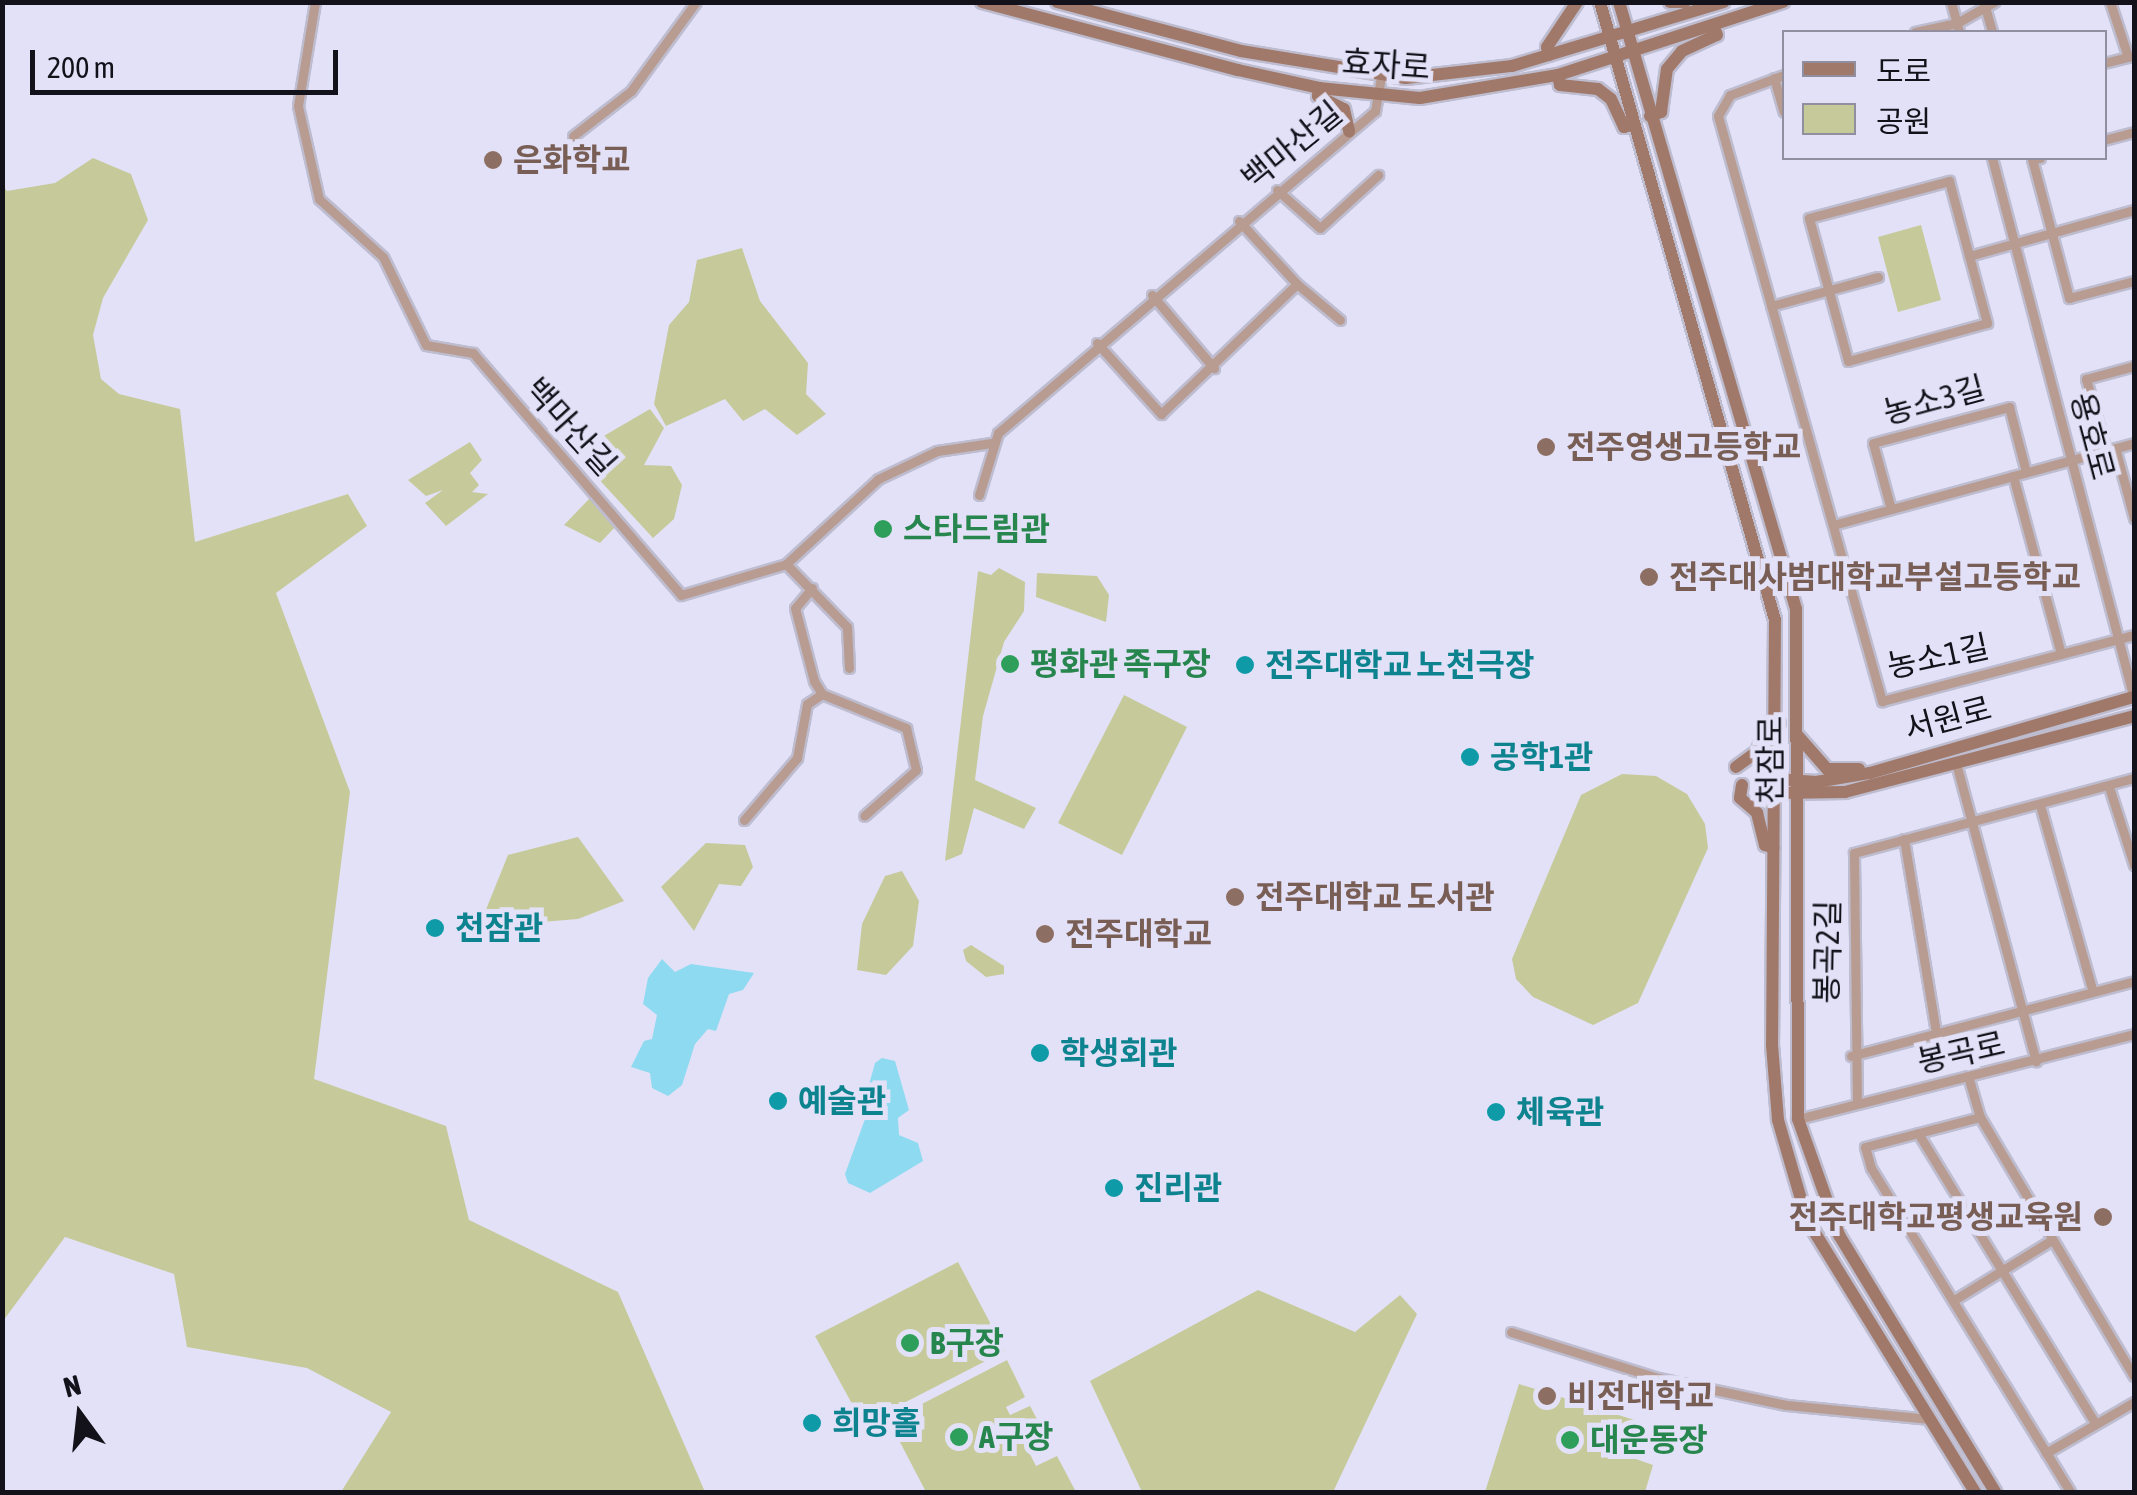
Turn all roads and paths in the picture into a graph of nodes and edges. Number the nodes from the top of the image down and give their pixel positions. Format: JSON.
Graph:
{"nodes":[{"id":1,"x":315,"y":2,"type":"edge"},
{"id":2,"x":696,"y":2,"type":"edge"},
{"id":3,"x":982,"y":2,"type":"edge"},
{"id":4,"x":1057,"y":2,"type":"edge"},
{"id":5,"x":1577,"y":2,"type":"edge"},
{"id":6,"x":1600,"y":2,"type":"edge"},
{"id":7,"x":1619,"y":2,"type":"edge"},
{"id":8,"x":1670,"y":2,"type":"edge"},
{"id":9,"x":1686,"y":2,"type":"edge"},
{"id":10,"x":1724,"y":2,"type":"edge"},
{"id":11,"x":1783,"y":2,"type":"edge"},
{"id":12,"x":1951,"y":2,"type":"edge"},
{"id":13,"x":2110,"y":2,"type":"edge"},
{"id":14,"x":1989,"y":5,"type":"edge"},
{"id":15,"x":1704,"y":6,"type":"edge"},
{"id":16,"x":1713,"y":25,"type":"junction"},
{"id":17,"x":1958,"y":28,"type":"edge"},
{"id":18,"x":1992,"y":30,"type":"edge"},
{"id":19,"x":1628,"y":33,"type":"junction"},
{"id":20,"x":1611,"y":39,"type":"junction"},
{"id":21,"x":1634,"y":52,"type":"junction"},
{"id":22,"x":1549,"y":55,"type":"junction"},
{"id":23,"x":1616,"y":58,"type":"junction"},
{"id":24,"x":2107,"y":61,"type":"edge"},
{"id":25,"x":1558,"y":75,"type":"junction"},
{"id":26,"x":1381,"y":76,"type":"junction"},
{"id":27,"x":1780,"y":77,"type":"edge"},
{"id":28,"x":1319,"y":88,"type":"junction"},
{"id":29,"x":1378,"y":95,"type":"junction"},
{"id":30,"x":1650,"y":116,"type":"junction"},
{"id":31,"x":1634,"y":124,"type":"junction"},
{"id":32,"x":1349,"y":130,"type":"junction"},
{"id":33,"x":2134,"y":132,"type":"edge"},
{"id":34,"x":573,"y":136,"type":"dead end"},
{"id":35,"x":2107,"y":139,"type":"edge"},
{"id":36,"x":1993,"y":160,"type":"edge"},
{"id":37,"x":2032,"y":160,"type":"edge"},
{"id":38,"x":1378,"y":175,"type":"dead end"},
{"id":39,"x":1277,"y":190,"type":"junction"},
{"id":40,"x":2134,"y":210,"type":"edge"},
{"id":41,"x":1240,"y":221,"type":"junction"},
{"id":42,"x":2052,"y":233,"type":"junction"},
{"id":43,"x":2014,"y":244,"type":"junction"},
{"id":44,"x":1969,"y":256,"type":"junction"},
{"id":45,"x":1878,"y":277,"type":"dead end"},
{"id":46,"x":2134,"y":281,"type":"edge"},
{"id":47,"x":1297,"y":284,"type":"junction"},
{"id":48,"x":1829,"y":290,"type":"junction"},
{"id":49,"x":1152,"y":295,"type":"junction"},
{"id":50,"x":1771,"y":306,"type":"junction"},
{"id":51,"x":1340,"y":320,"type":"dead end"},
{"id":52,"x":1098,"y":343,"type":"junction"},
{"id":53,"x":2134,"y":366,"type":"edge"},
{"id":54,"x":1214,"y":368,"type":"junction"},
{"id":55,"x":992,"y":443,"type":"junction"},
{"id":56,"x":2134,"y":443,"type":"edge"},
{"id":57,"x":2111,"y":449,"type":"junction"},
{"id":58,"x":2072,"y":459,"type":"junction"},
{"id":59,"x":2026,"y":472,"type":"junction"},
{"id":60,"x":2013,"y":476,"type":"junction"},
{"id":61,"x":979,"y":495,"type":"dead end"},
{"id":62,"x":1891,"y":509,"type":"junction"},
{"id":63,"x":2134,"y":518,"type":"edge"},
{"id":64,"x":1833,"y":525,"type":"junction"},
{"id":65,"x":786,"y":564,"type":"junction"},
{"id":66,"x":812,"y":588,"type":"junction"},
{"id":67,"x":2134,"y":635,"type":"edge"},
{"id":68,"x":2119,"y":639,"type":"junction"},
{"id":69,"x":2062,"y":654,"type":"junction"},
{"id":70,"x":850,"y":668,"type":"dead end"},
{"id":71,"x":822,"y":694,"type":"junction"},
{"id":72,"x":2134,"y":698,"type":"edge"},
{"id":73,"x":2134,"y":716,"type":"edge"},
{"id":74,"x":1779,"y":723,"type":"junction"},
{"id":75,"x":1798,"y":736,"type":"junction"},
{"id":76,"x":1956,"y":763,"type":"junction"},
{"id":77,"x":1736,"y":767,"type":"dead end"},
{"id":78,"x":1877,"y":768,"type":"junction"},
{"id":79,"x":2134,"y":778,"type":"edge"},
{"id":80,"x":1742,"y":785,"type":"dead end"},
{"id":81,"x":1776,"y":786,"type":"junction"},
{"id":82,"x":2109,"y":787,"type":"junction"},
{"id":83,"x":1798,"y":788,"type":"junction"},
{"id":84,"x":2040,"y":805,"type":"junction"},
{"id":85,"x":864,"y":816,"type":"dead end"},
{"id":86,"x":744,"y":820,"type":"dead end"},
{"id":87,"x":1970,"y":820,"type":"junction"},
{"id":88,"x":1904,"y":840,"type":"junction"},
{"id":89,"x":1774,"y":848,"type":"junction"},
{"id":90,"x":2134,"y":864,"type":"edge"},
{"id":91,"x":2134,"y":981,"type":"edge"},
{"id":92,"x":2093,"y":992,"type":"junction"},
{"id":93,"x":2023,"y":1011,"type":"junction"},
{"id":94,"x":1936,"y":1033,"type":"junction"},
{"id":95,"x":2134,"y":1034,"type":"edge"},
{"id":96,"x":1851,"y":1056,"type":"junction"},
{"id":97,"x":2036,"y":1061,"type":"junction"},
{"id":98,"x":1968,"y":1076,"type":"junction"},
{"id":99,"x":1856,"y":1103,"type":"junction"},
{"id":100,"x":1980,"y":1117,"type":"junction"},
{"id":101,"x":1798,"y":1119,"type":"junction"},
{"id":102,"x":1918,"y":1133,"type":"junction"},
{"id":103,"x":2052,"y":1240,"type":"junction"},
{"id":104,"x":2002,"y":1271,"type":"junction"},
{"id":105,"x":1954,"y":1300,"type":"junction"},
{"id":106,"x":1511,"y":1332,"type":"dead end"},
{"id":107,"x":2134,"y":1376,"type":"edge"},
{"id":108,"x":2134,"y":1402,"type":"edge"},
{"id":109,"x":1930,"y":1419,"type":"junction"},
{"id":110,"x":2096,"y":1423,"type":"junction"},
{"id":111,"x":2046,"y":1453,"type":"junction"},
{"id":112,"x":1974,"y":1492,"type":"edge"},
{"id":113,"x":1995,"y":1492,"type":"edge"},
{"id":114,"x":2070,"y":1492,"type":"edge"}],
"edges":[{"from":1,"to":65,"type":"street","name":"백마산길"},
{"from":2,"to":34,"type":"street"},
{"from":3,"to":28,"type":"main road","name":"효자로"},
{"from":4,"to":26,"type":"main road","name":"효자로"},
{"from":5,"to":22,"type":"main road"},
{"from":6,"to":20,"type":"main road","name":"천잠로"},
{"from":7,"to":19,"type":"main road","name":"천잠로"},
{"from":8,"to":9,"type":"main road"},
{"from":10,"to":15,"type":"main road","name":"효자로"},
{"from":11,"to":16,"type":"main road","name":"효자로"},
{"from":12,"to":17,"type":"street"},
{"from":13,"to":24,"type":"street"},
{"from":14,"to":17,"type":"street"},
{"from":14,"to":18,"type":"street"},
{"from":15,"to":19,"type":"main road","name":"효자로"},
{"from":16,"to":21,"type":"main road","name":"효자로"},
{"from":16,"to":30,"type":"main road"},
{"from":19,"to":20,"type":"main road","name":"효자로"},
{"from":19,"to":21,"type":"main road","name":"천잠로"},
{"from":20,"to":22,"type":"main road","name":"효자로"},
{"from":20,"to":23,"type":"main road","name":"천잠로"},
{"from":21,"to":23,"type":"main road","name":"효자로"},
{"from":21,"to":30,"type":"main road","name":"천잠로"},
{"from":22,"to":26,"type":"main road","name":"효자로"},
{"from":23,"to":25,"type":"main road","name":"효자로"},
{"from":23,"to":31,"type":"main road","name":"천잠로"},
{"from":25,"to":29,"type":"main road","name":"효자로"},
{"from":25,"to":31,"type":"main road"},
{"from":26,"to":29,"type":"street","name":"백마산길"},
{"from":27,"to":50,"type":"street"},
{"from":28,"to":29,"type":"main road","name":"효자로"},
{"from":28,"to":32,"type":"main road"},
{"from":29,"to":32,"type":"street","name":"백마산길"},
{"from":30,"to":75,"type":"main road","name":"천잠로"},
{"from":31,"to":74,"type":"main road","name":"천잠로"},
{"from":32,"to":39,"type":"street","name":"백마산길"},
{"from":33,"to":35,"type":"street"},
{"from":36,"to":43,"type":"street","name":"용호로"},
{"from":37,"to":42,"type":"street"},
{"from":38,"to":39,"type":"street"},
{"from":39,"to":41,"type":"street","name":"백마산길"},
{"from":40,"to":42,"type":"street"},
{"from":41,"to":47,"type":"street"},
{"from":41,"to":49,"type":"street","name":"백마산길"},
{"from":42,"to":43,"type":"street"},
{"from":42,"to":46,"type":"street"},
{"from":43,"to":44,"type":"street"},
{"from":43,"to":58,"type":"street","name":"용호로"},
{"from":44,"to":48,"type":"street"},
{"from":44,"to":48,"type":"street"},
{"from":45,"to":48,"type":"street"},
{"from":47,"to":51,"type":"street"},
{"from":47,"to":54,"type":"street"},
{"from":48,"to":50,"type":"street"},
{"from":49,"to":52,"type":"street","name":"백마산길"},
{"from":49,"to":54,"type":"street"},
{"from":50,"to":64,"type":"street"},
{"from":52,"to":54,"type":"street"},
{"from":52,"to":55,"type":"street","name":"백마산길"},
{"from":53,"to":57,"type":"street"},
{"from":55,"to":61,"type":"street"},
{"from":55,"to":65,"type":"street","name":"백마산길"},
{"from":56,"to":57,"type":"street"},
{"from":57,"to":58,"type":"street"},
{"from":57,"to":63,"type":"street"},
{"from":58,"to":59,"type":"street"},
{"from":58,"to":68,"type":"street","name":"용호로"},
{"from":59,"to":60,"type":"street"},
{"from":59,"to":62,"type":"street","name":"농소3길"},
{"from":60,"to":62,"type":"street"},
{"from":60,"to":69,"type":"street"},
{"from":62,"to":64,"type":"street"},
{"from":64,"to":69,"type":"street","name":"농소1길"},
{"from":65,"to":66,"type":"street"},
{"from":66,"to":70,"type":"street"},
{"from":66,"to":71,"type":"street"},
{"from":67,"to":68,"type":"street","name":"농소1길"},
{"from":68,"to":69,"type":"street","name":"농소1길"},
{"from":68,"to":72,"type":"street","name":"용호로"},
{"from":71,"to":85,"type":"street"},
{"from":71,"to":86,"type":"street"},
{"from":72,"to":78,"type":"main road","name":"서원로"},
{"from":73,"to":76,"type":"main road","name":"서원로"},
{"from":74,"to":77,"type":"main road"},
{"from":74,"to":81,"type":"main road","name":"천잠로"},
{"from":75,"to":78,"type":"main road"},
{"from":75,"to":83,"type":"main road","name":"천잠로"},
{"from":76,"to":83,"type":"main road","name":"서원로"},
{"from":76,"to":87,"type":"street"},
{"from":78,"to":83,"type":"main road","name":"서원로"},
{"from":79,"to":82,"type":"street","name":"봉곡2길"},
{"from":80,"to":89,"type":"main road"},
{"from":81,"to":83,"type":"main road","name":"서원로"},
{"from":81,"to":89,"type":"main road","name":"천잠로"},
{"from":82,"to":84,"type":"street","name":"봉곡2길"},
{"from":82,"to":90,"type":"street"},
{"from":83,"to":101,"type":"main road","name":"천잠로"},
{"from":84,"to":87,"type":"street","name":"봉곡2길"},
{"from":84,"to":92,"type":"street"},
{"from":87,"to":88,"type":"street","name":"봉곡2길"},
{"from":87,"to":93,"type":"street"},
{"from":88,"to":94,"type":"street"},
{"from":88,"to":96,"type":"street","name":"봉곡2길"},
{"from":89,"to":109,"type":"main road","name":"천잠로"},
{"from":91,"to":92,"type":"street"},
{"from":92,"to":93,"type":"street"},
{"from":93,"to":94,"type":"street"},
{"from":93,"to":97,"type":"street"},
{"from":94,"to":96,"type":"street"},
{"from":95,"to":97,"type":"street","name":"봉곡로"},
{"from":96,"to":99,"type":"street","name":"봉곡2길"},
{"from":97,"to":98,"type":"street","name":"봉곡로"},
{"from":98,"to":99,"type":"street","name":"봉곡로"},
{"from":98,"to":100,"type":"street"},
{"from":99,"to":101,"type":"street","name":"봉곡로"},
{"from":100,"to":102,"type":"street"},
{"from":100,"to":103,"type":"street"},
{"from":101,"to":113,"type":"main road","name":"천잠로"},
{"from":102,"to":104,"type":"street"},
{"from":102,"to":105,"type":"street"},
{"from":103,"to":104,"type":"street"},
{"from":103,"to":107,"type":"street"},
{"from":104,"to":105,"type":"street"},
{"from":104,"to":110,"type":"street"},
{"from":105,"to":111,"type":"street"},
{"from":106,"to":109,"type":"street"},
{"from":108,"to":110,"type":"street"},
{"from":109,"to":112,"type":"main road","name":"천잠로"},
{"from":110,"to":111,"type":"street"},
{"from":111,"to":114,"type":"street"}]}
